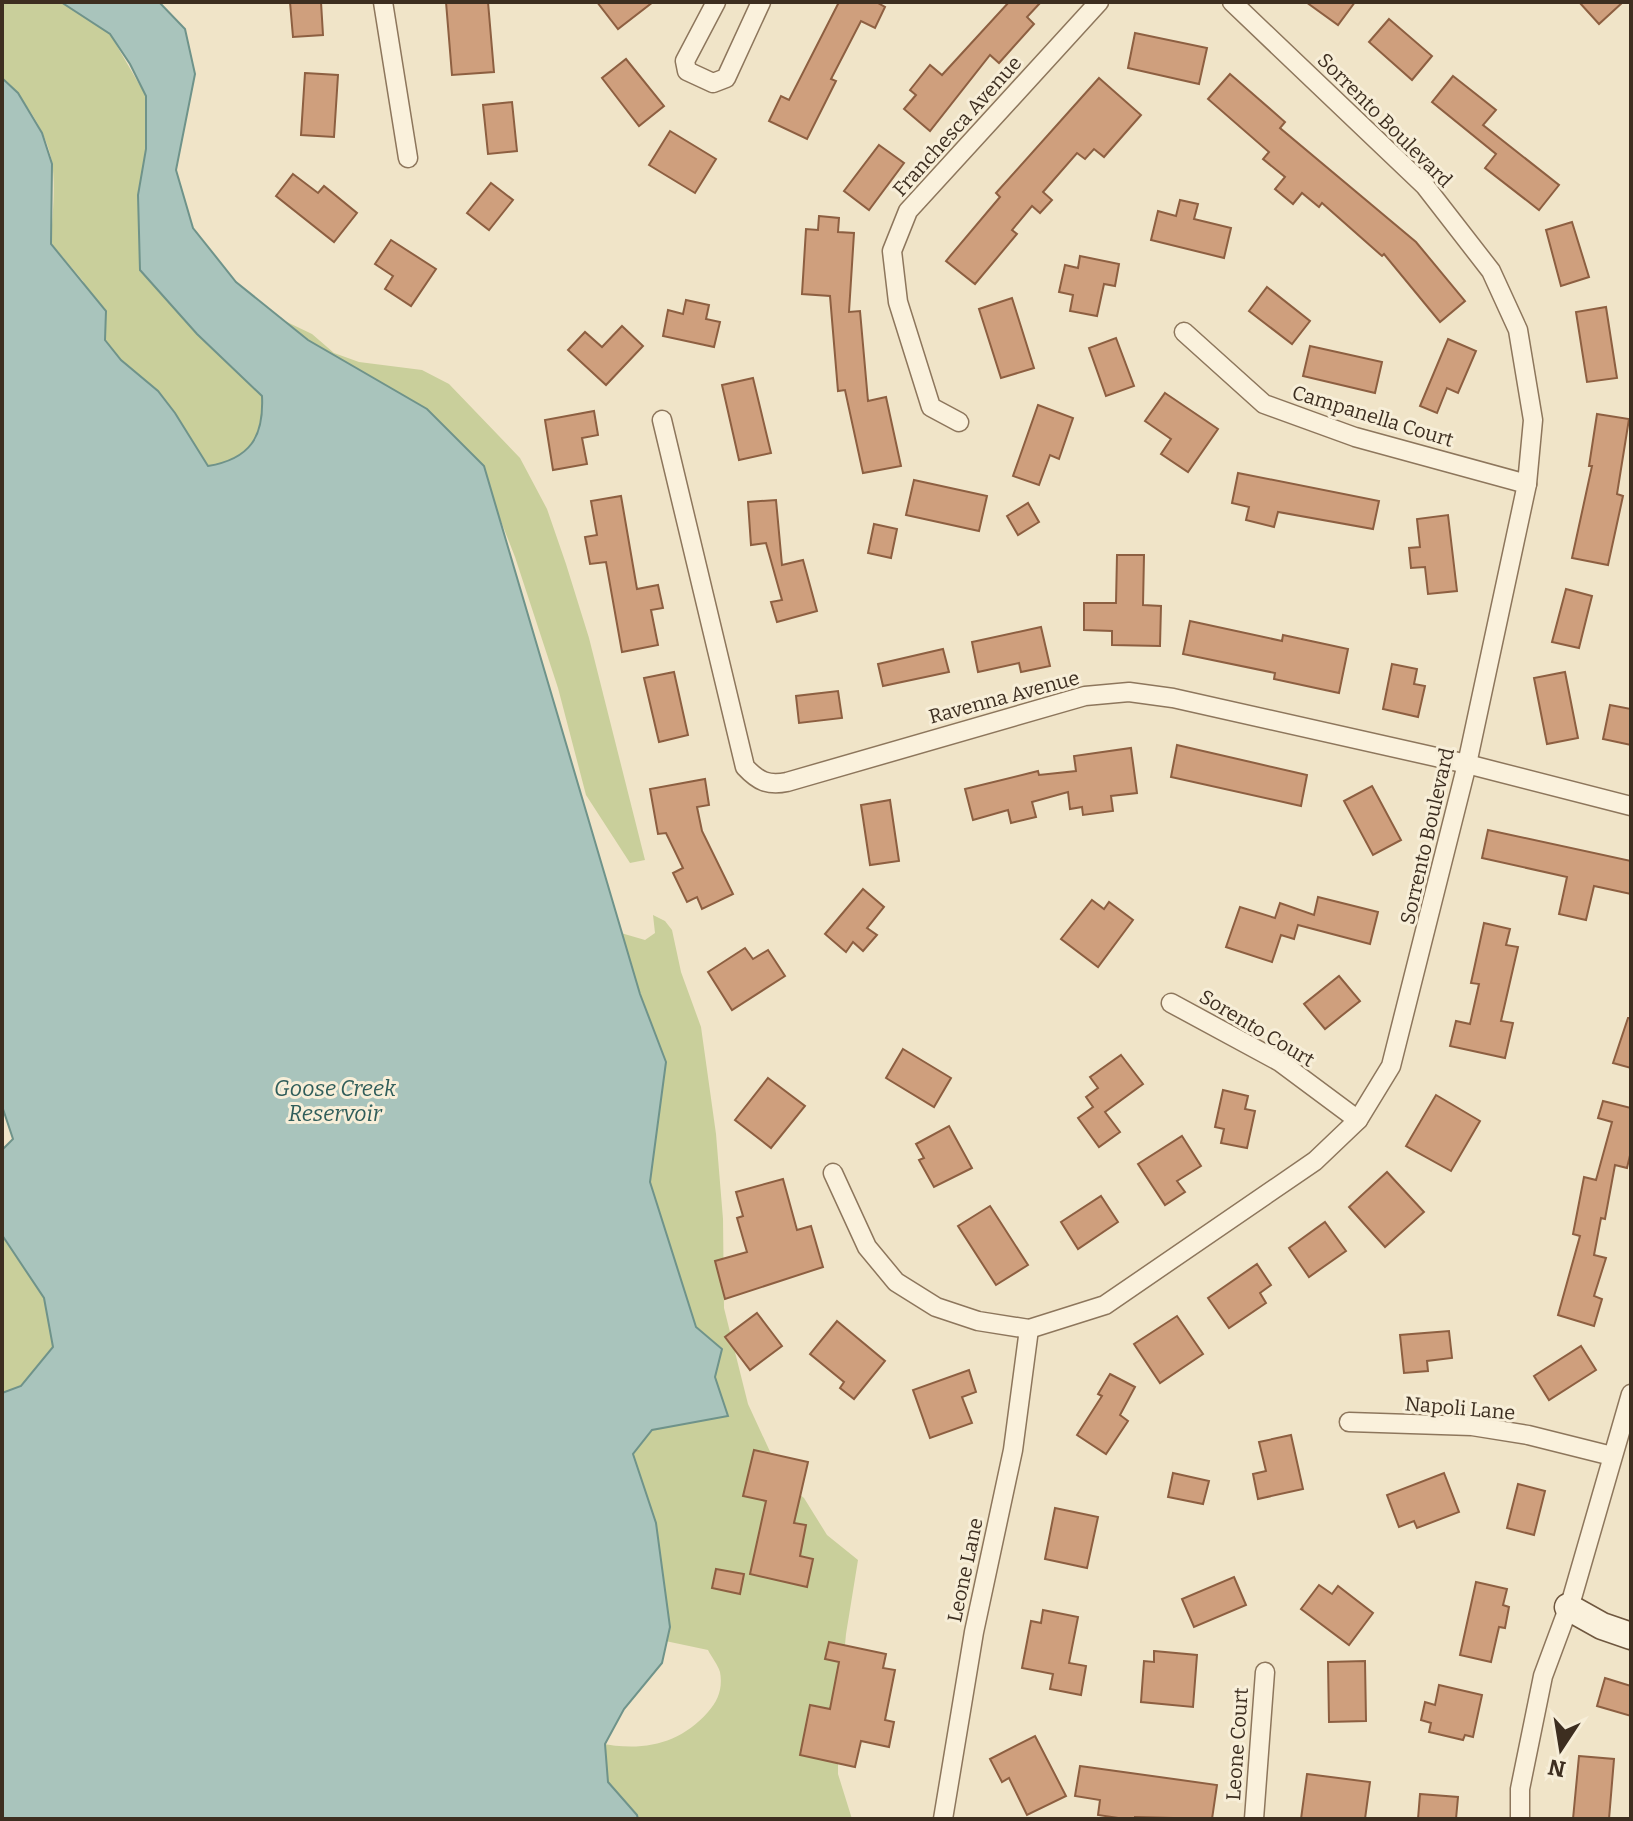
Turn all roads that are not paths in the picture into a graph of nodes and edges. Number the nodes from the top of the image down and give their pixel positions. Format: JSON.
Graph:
{"nodes":[{"id":1,"x":383,"y":2,"type":"edge"},
{"id":2,"x":716,"y":2,"type":"edge"},
{"id":3,"x":761,"y":2,"type":"edge"},
{"id":4,"x":1099,"y":2,"type":"edge"},
{"id":5,"x":1232,"y":2,"type":"edge"},
{"id":6,"x":408,"y":158,"type":"dead end"},
{"id":7,"x":1184,"y":332,"type":"dead end"},
{"id":8,"x":662,"y":420,"type":"dead end"},
{"id":9,"x":959,"y":422,"type":"dead end"},
{"id":10,"x":1527,"y":484,"type":"junction"},
{"id":11,"x":1467,"y":764,"type":"junction"},
{"id":12,"x":1631,"y":806,"type":"edge"},
{"id":13,"x":1171,"y":1003,"type":"dead end"},
{"id":14,"x":1358,"y":1120,"type":"junction"},
{"id":15,"x":833,"y":1173,"type":"dead end"},
{"id":16,"x":1029,"y":1329,"type":"junction"},
{"id":17,"x":1631,"y":1394,"type":"edge"},
{"id":18,"x":1349,"y":1422,"type":"dead end"},
{"id":19,"x":1612,"y":1456,"type":"junction"},
{"id":20,"x":1570,"y":1602,"type":"junction"},
{"id":21,"x":1631,"y":1619,"type":"edge"},
{"id":22,"x":1631,"y":1636,"type":"edge"},
{"id":23,"x":1265,"y":1672,"type":"dead end"},
{"id":24,"x":943,"y":1819,"type":"edge"},
{"id":25,"x":1254,"y":1819,"type":"edge"},
{"id":26,"x":1520,"y":1819,"type":"edge"}],
"edges":[{"from":1,"to":6,"type":"street"},
{"from":2,"to":3,"type":"street"},
{"from":4,"to":9,"type":"street","name":"Franchesca Avenue"},
{"from":5,"to":10,"type":"street","name":"Sorrento Boulevard"},
{"from":7,"to":10,"type":"street","name":"Campanella Court"},
{"from":8,"to":11,"type":"street","name":"Ravenna Avenue"},
{"from":10,"to":11,"type":"street","name":"Sorrento Boulevard"},
{"from":11,"to":12,"type":"street","name":"Ravenna Avenue"},
{"from":11,"to":14,"type":"street","name":"Sorrento Boulevard"},
{"from":13,"to":14,"type":"street","name":"Sorento Court"},
{"from":14,"to":16,"type":"street","name":"Sorrento Boulevard"},
{"from":15,"to":16,"type":"street","name":"Sorrento Boulevard"},
{"from":16,"to":24,"type":"street","name":"Leone Lane"},
{"from":17,"to":19,"type":"street"},
{"from":18,"to":19,"type":"street","name":"Napoli Lane"},
{"from":19,"to":20,"type":"street"},
{"from":20,"to":21,"type":"street"},
{"from":20,"to":22,"type":"street"},
{"from":20,"to":26,"type":"street"},
{"from":23,"to":25,"type":"street","name":"Leone Court"}]}
